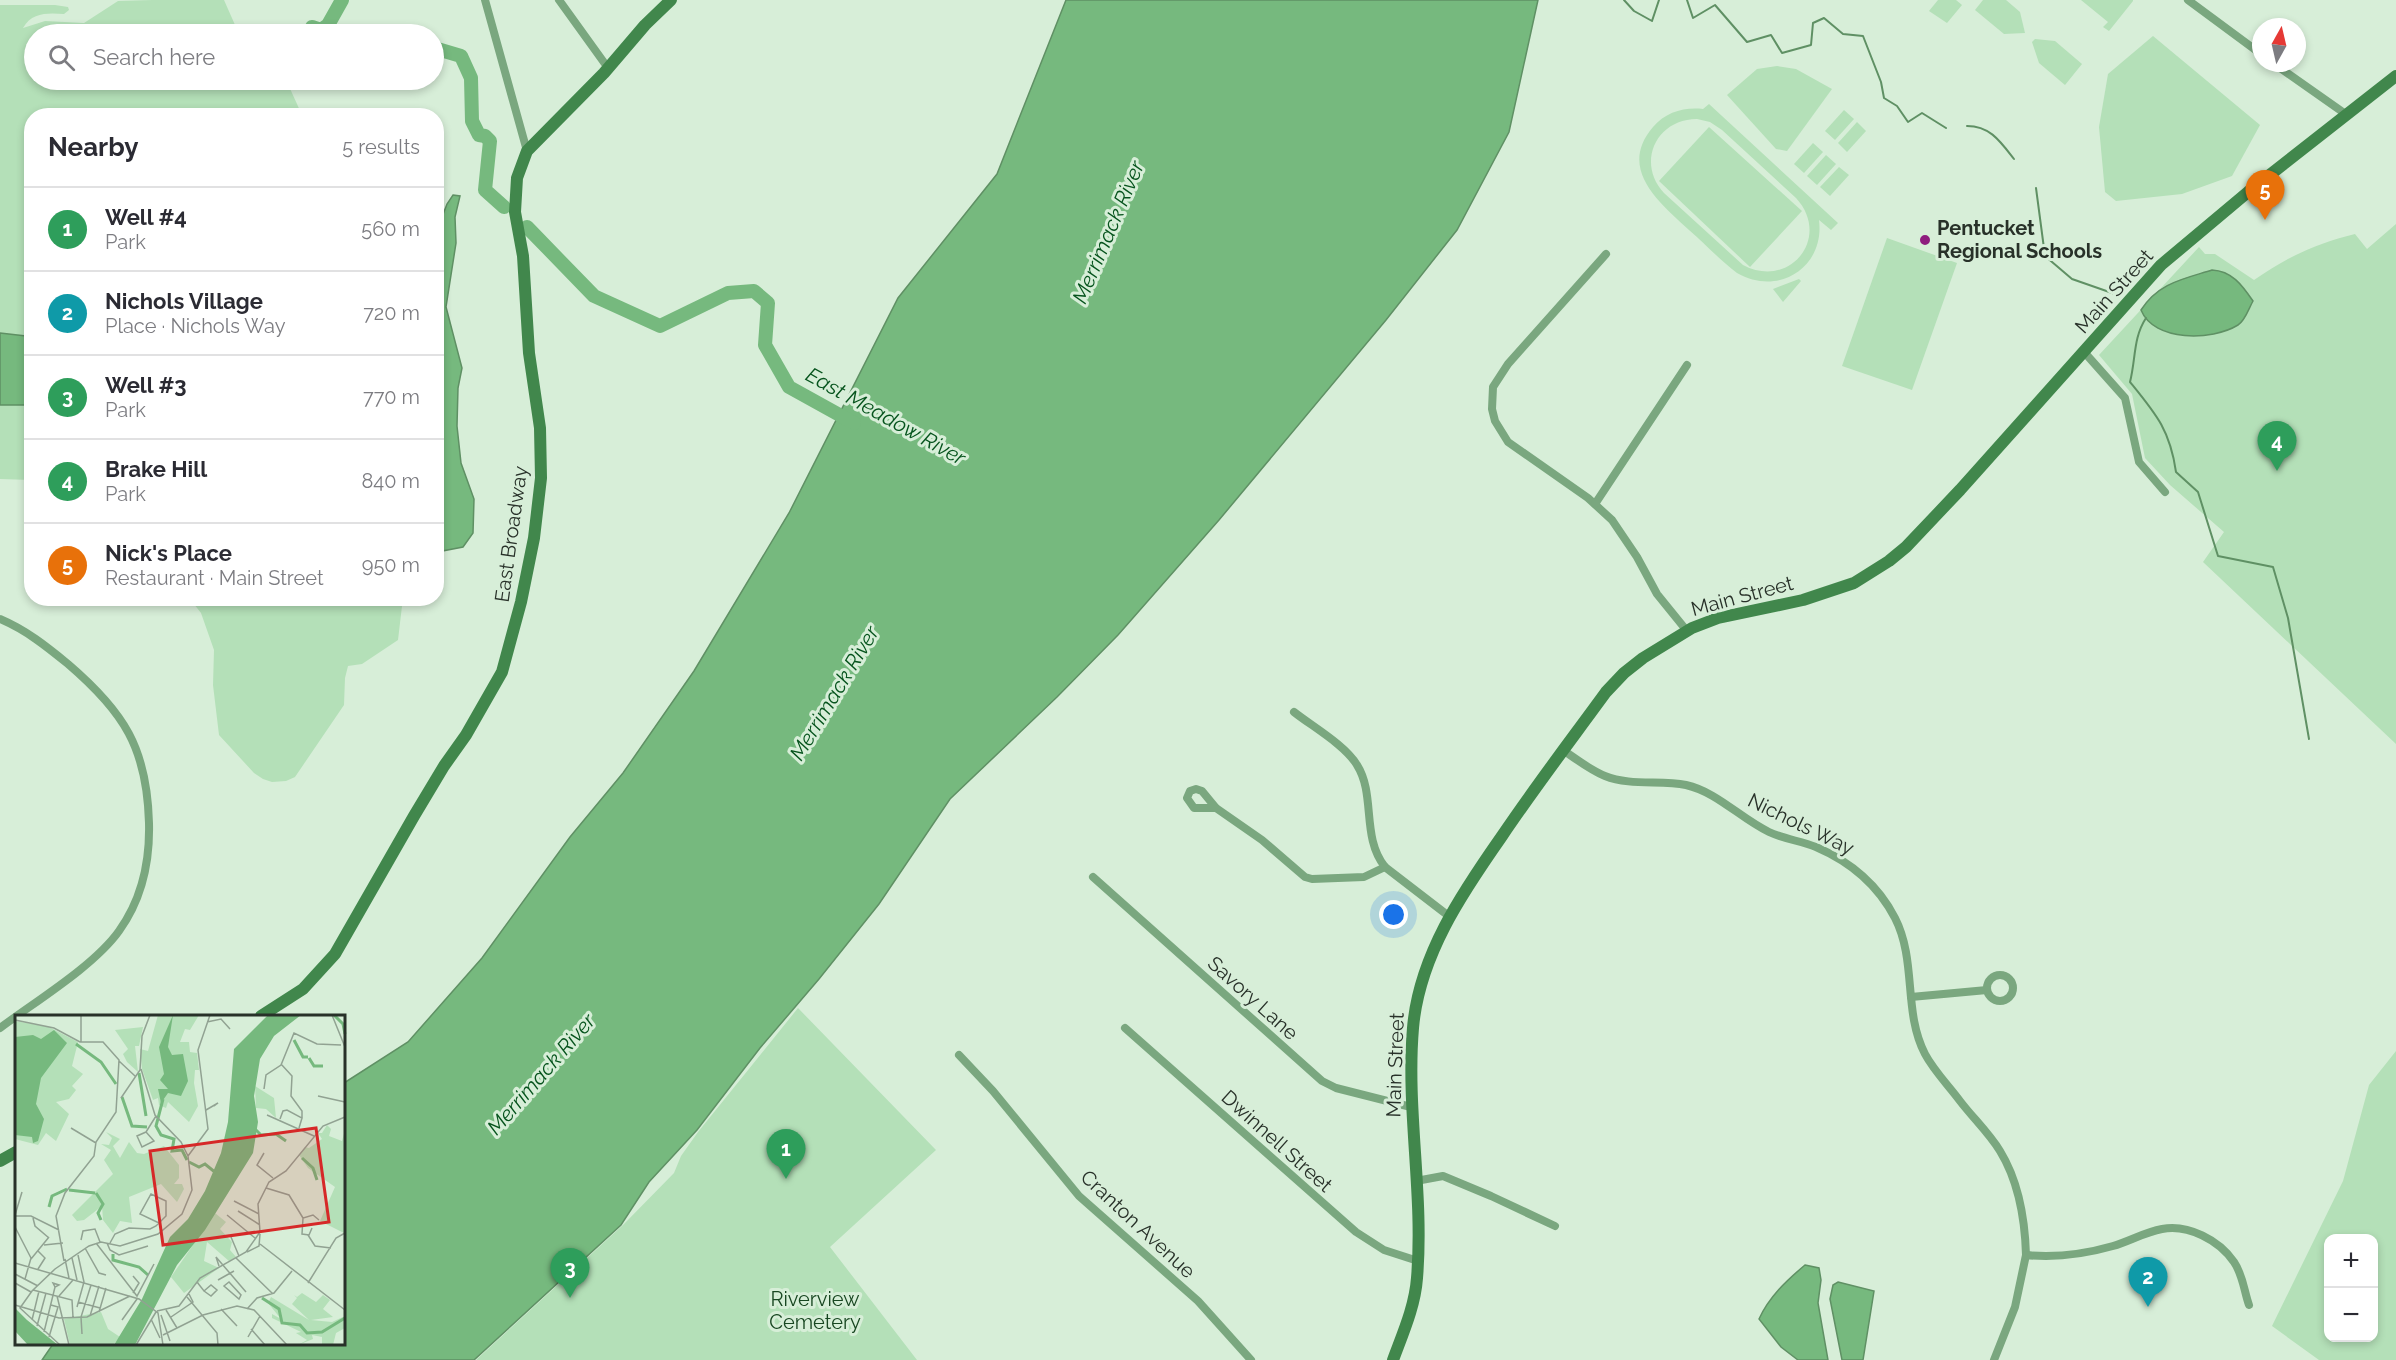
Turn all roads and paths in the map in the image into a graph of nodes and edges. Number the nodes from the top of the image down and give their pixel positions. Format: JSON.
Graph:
{"nodes":[{"id":1,"x":485,"y":0,"type":"edge"},
{"id":2,"x":559,"y":0,"type":"edge"},
{"id":3,"x":671,"y":0,"type":"edge"},
{"id":4,"x":2188,"y":0,"type":"edge"},
{"id":5,"x":2252,"y":47,"type":"edge"},
{"id":6,"x":608,"y":68,"type":"junction"},
{"id":7,"x":2286,"y":72,"type":"edge"},
{"id":8,"x":2396,"y":76,"type":"edge"},
{"id":9,"x":2347,"y":115,"type":"junction"},
{"id":10,"x":526,"y":151,"type":"junction"},
{"id":11,"x":1606,"y":254,"type":"dead end"},
{"id":12,"x":2085,"y":353,"type":"junction"},
{"id":13,"x":1687,"y":365,"type":"dead end"},
{"id":14,"x":2164,"y":492,"type":"dead end"},
{"id":15,"x":1595,"y":504,"type":"junction"},
{"id":16,"x":0,"y":619,"type":"edge"},
{"id":17,"x":1687,"y":631,"type":"junction"},
{"id":18,"x":1294,"y":712,"type":"dead end"},
{"id":19,"x":1563,"y":750,"type":"junction"},
{"id":20,"x":1216,"y":808,"type":"dead end"},
{"id":21,"x":1385,"y":867,"type":"junction"},
{"id":22,"x":1093,"y":877,"type":"dead end"},
{"id":23,"x":1450,"y":917,"type":"junction"},
{"id":24,"x":1987,"y":990,"type":"dead end"},
{"id":25,"x":1911,"y":997,"type":"junction"},
{"id":26,"x":17,"y":1015,"type":"edge"},
{"id":27,"x":264,"y":1015,"type":"edge"},
{"id":28,"x":15,"y":1017,"type":"edge"},
{"id":29,"x":0,"y":1028,"type":"edge"},
{"id":30,"x":1125,"y":1028,"type":"dead end"},
{"id":31,"x":959,"y":1055,"type":"dead end"},
{"id":32,"x":1411,"y":1107,"type":"junction"},
{"id":33,"x":15,"y":1153,"type":"edge"},
{"id":34,"x":0,"y":1161,"type":"edge"},
{"id":35,"x":1416,"y":1181,"type":"junction"},
{"id":36,"x":1554,"y":1226,"type":"dead end"},
{"id":37,"x":2026,"y":1255,"type":"junction"},
{"id":38,"x":1418,"y":1261,"type":"junction"},
{"id":39,"x":2249,"y":1305,"type":"dead end"},
{"id":40,"x":1251,"y":1360,"type":"edge"},
{"id":41,"x":1395,"y":1360,"type":"edge"},
{"id":42,"x":1994,"y":1360,"type":"edge"}],
"edges":[{"from":1,"to":10,"type":"street"},
{"from":2,"to":6,"type":"street"},
{"from":3,"to":6,"type":"main road","name":"East Broadway"},
{"from":4,"to":5,"type":"street"},
{"from":6,"to":10,"type":"main road","name":"East Broadway"},
{"from":7,"to":9,"type":"street"},
{"from":8,"to":9,"type":"main road","name":"Main Street"},
{"from":9,"to":12,"type":"main road","name":"Main Street"},
{"from":10,"to":27,"type":"main road","name":"East Broadway"},
{"from":11,"to":15,"type":"street"},
{"from":12,"to":14,"type":"street"},
{"from":12,"to":17,"type":"main road","name":"Main Street"},
{"from":13,"to":15,"type":"street"},
{"from":15,"to":17,"type":"street"},
{"from":16,"to":26,"type":"street"},
{"from":17,"to":19,"type":"main road","name":"Main Street"},
{"from":18,"to":21,"type":"street"},
{"from":19,"to":23,"type":"main road","name":"Main Street"},
{"from":19,"to":25,"type":"street","name":"Nichols Way"},
{"from":20,"to":21,"type":"street"},
{"from":21,"to":23,"type":"street"},
{"from":22,"to":32,"type":"street","name":"Savory Lane"},
{"from":23,"to":32,"type":"main road","name":"Main Street"},
{"from":24,"to":25,"type":"street"},
{"from":25,"to":37,"type":"street","name":"Nichols Way"},
{"from":28,"to":29,"type":"street"},
{"from":30,"to":38,"type":"street","name":"Dwinnell Street"},
{"from":31,"to":40,"type":"street","name":"Cranton Avenue"},
{"from":32,"to":35,"type":"main road","name":"Main Street"},
{"from":33,"to":34,"type":"main road"},
{"from":35,"to":36,"type":"street"},
{"from":35,"to":38,"type":"main road","name":"Main Street"},
{"from":37,"to":39,"type":"street"},
{"from":37,"to":42,"type":"street","name":"Nichols Way"},
{"from":38,"to":41,"type":"main road","name":"Main Street"}]}
